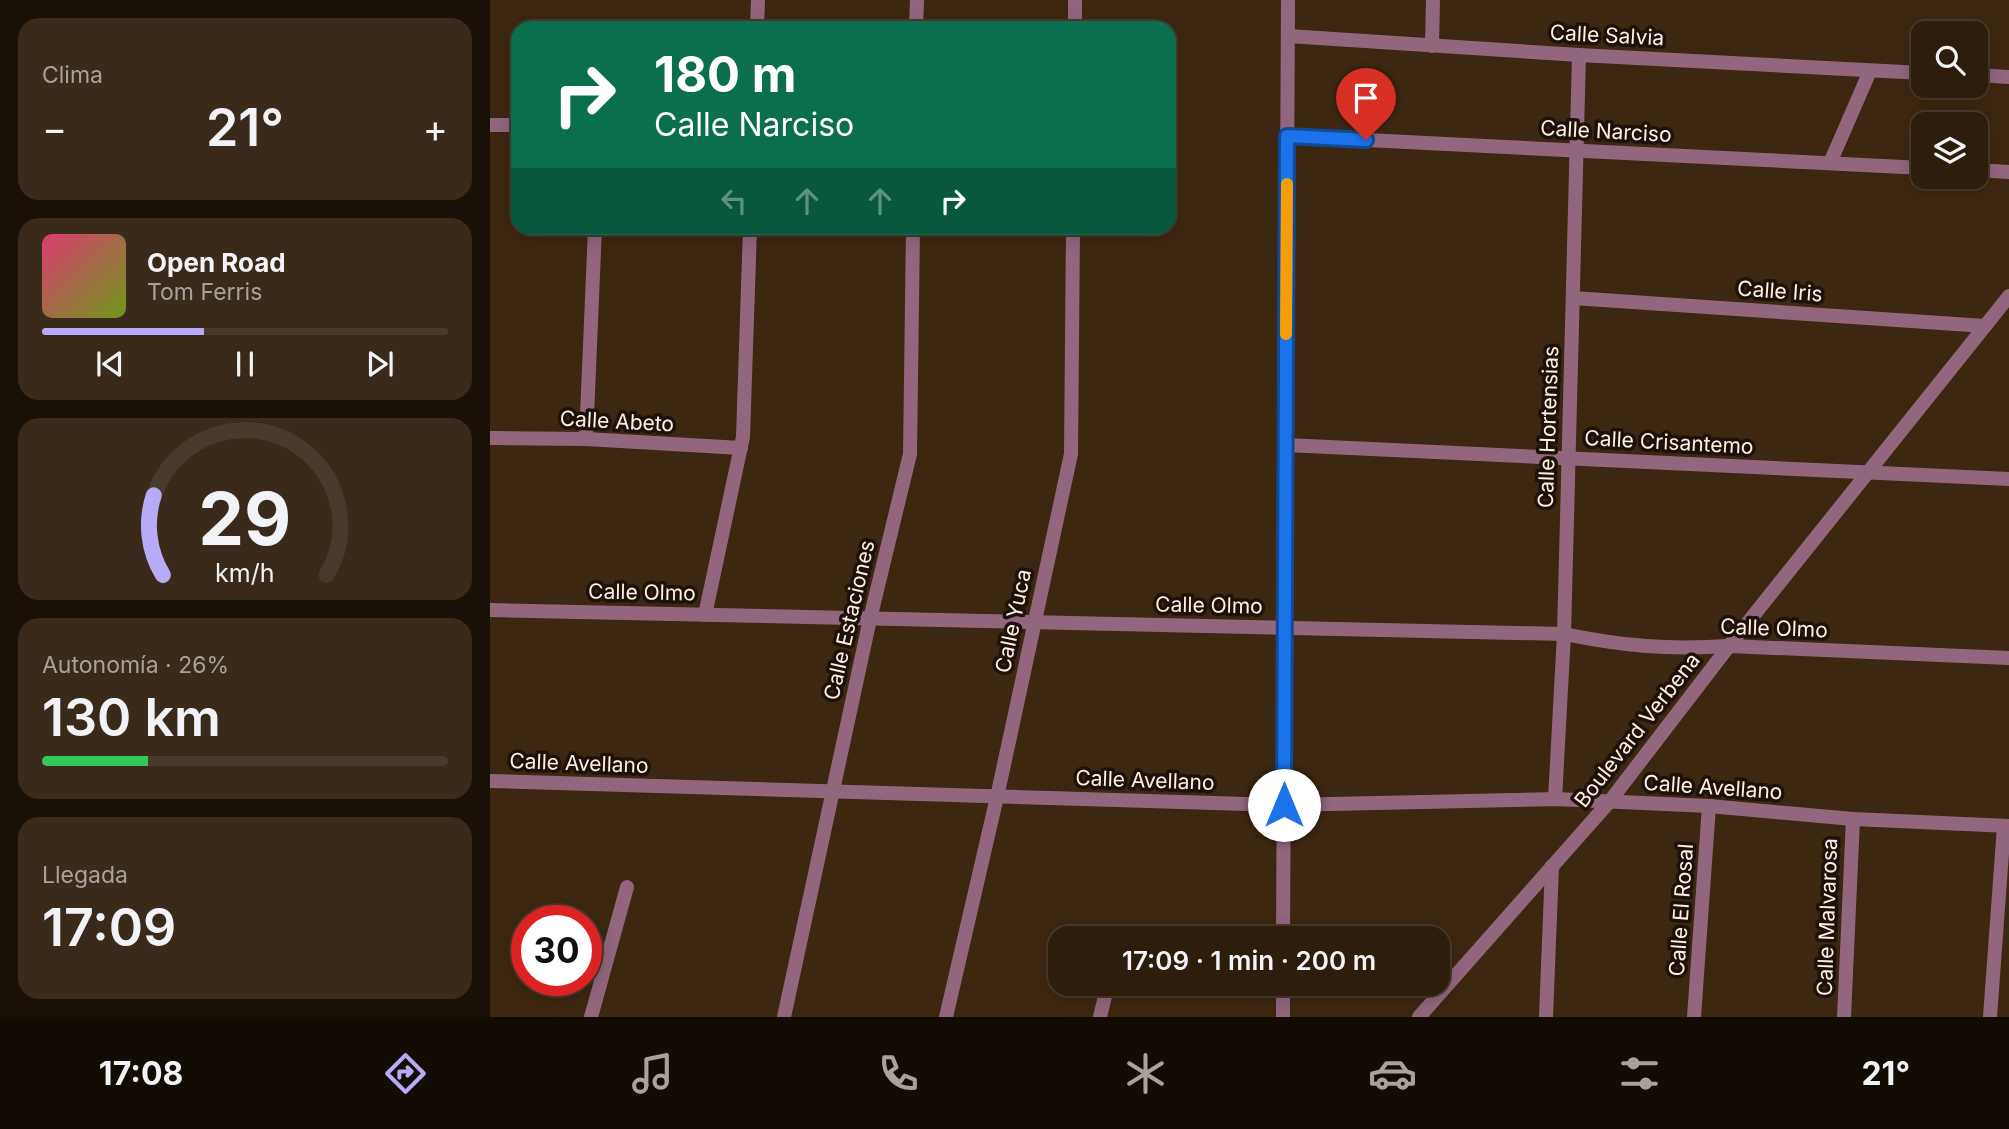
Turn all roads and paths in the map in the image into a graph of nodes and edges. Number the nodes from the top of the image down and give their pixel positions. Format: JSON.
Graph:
{"nodes":[{"id":1,"x":758,"y":0,"type":"edge"},
{"id":2,"x":916,"y":0,"type":"edge"},
{"id":3,"x":1075,"y":0,"type":"edge"},
{"id":4,"x":1288,"y":0,"type":"edge"},
{"id":5,"x":1433,"y":0,"type":"edge"},
{"id":6,"x":757,"y":21,"type":"edge"},
{"id":7,"x":916,"y":21,"type":"edge"},
{"id":8,"x":1075,"y":21,"type":"edge"},
{"id":9,"x":1288,"y":36,"type":"junction"},
{"id":10,"x":1432,"y":46,"type":"junction"},
{"id":11,"x":1579,"y":55,"type":"junction"},
{"id":12,"x":1870,"y":71,"type":"junction"},
{"id":13,"x":1911,"y":73,"type":"edge"},
{"id":14,"x":1988,"y":76,"type":"edge"},
{"id":15,"x":2009,"y":77,"type":"edge"},
{"id":16,"x":490,"y":125,"type":"edge"},
{"id":17,"x":511,"y":125,"type":"edge"},
{"id":18,"x":1287,"y":136,"type":"junction"},
{"id":19,"x":1576,"y":150,"type":"junction"},
{"id":20,"x":1830,"y":163,"type":"junction"},
{"id":21,"x":1911,"y":167,"type":"edge"},
{"id":22,"x":1988,"y":171,"type":"edge"},
{"id":23,"x":2009,"y":172,"type":"edge"},
{"id":24,"x":595,"y":235,"type":"edge"},
{"id":25,"x":750,"y":235,"type":"edge"},
{"id":26,"x":913,"y":235,"type":"edge"},
{"id":27,"x":1073,"y":235,"type":"edge"},
{"id":28,"x":2009,"y":296,"type":"edge"},
{"id":29,"x":1573,"y":298,"type":"junction"},
{"id":30,"x":1985,"y":326,"type":"junction"},
{"id":31,"x":490,"y":438,"type":"edge"},
{"id":32,"x":586,"y":439,"type":"junction"},
{"id":33,"x":1286,"y":445,"type":"junction"},
{"id":34,"x":741,"y":448,"type":"junction"},
{"id":35,"x":1568,"y":458,"type":"junction"},
{"id":36,"x":1868,"y":472,"type":"junction"},
{"id":37,"x":2009,"y":479,"type":"edge"},
{"id":38,"x":490,"y":610,"type":"edge"},
{"id":39,"x":705,"y":615,"type":"junction"},
{"id":40,"x":870,"y":618,"type":"junction"},
{"id":41,"x":1033,"y":622,"type":"junction"},
{"id":42,"x":1285,"y":628,"type":"junction"},
{"id":43,"x":1564,"y":634,"type":"junction"},
{"id":44,"x":1729,"y":646,"type":"junction"},
{"id":45,"x":2009,"y":658,"type":"edge"},
{"id":46,"x":490,"y":781,"type":"edge"},
{"id":47,"x":832,"y":791,"type":"junction"},
{"id":48,"x":997,"y":797,"type":"junction"},
{"id":49,"x":1555,"y":799,"type":"junction"},
{"id":50,"x":1610,"y":801,"type":"junction"},
{"id":51,"x":1284,"y":805,"type":"junction"},
{"id":52,"x":1709,"y":806,"type":"junction"},
{"id":53,"x":1853,"y":819,"type":"junction"},
{"id":54,"x":2006,"y":826,"type":"edge"},
{"id":55,"x":1552,"y":866,"type":"junction"},
{"id":56,"x":627,"y":887,"type":"dead end"},
{"id":57,"x":1283,"y":926,"type":"edge"},
{"id":58,"x":1105,"y":996,"type":"edge"},
{"id":59,"x":1283,"y":996,"type":"edge"},
{"id":60,"x":591,"y":1017,"type":"edge"},
{"id":61,"x":784,"y":1017,"type":"edge"},
{"id":62,"x":946,"y":1017,"type":"edge"},
{"id":63,"x":1100,"y":1017,"type":"edge"},
{"id":64,"x":1283,"y":1017,"type":"edge"},
{"id":65,"x":1419,"y":1017,"type":"edge"},
{"id":66,"x":1546,"y":1017,"type":"edge"},
{"id":67,"x":1694,"y":1017,"type":"edge"},
{"id":68,"x":1844,"y":1017,"type":"edge"},
{"id":69,"x":1990,"y":1017,"type":"edge"}],
"edges":[{"from":1,"to":6,"type":"street"},
{"from":2,"to":7,"type":"street"},
{"from":3,"to":8,"type":"street"},
{"from":4,"to":9,"type":"street"},
{"from":5,"to":10,"type":"street"},
{"from":9,"to":10,"type":"street","name":"Calle Salvia"},
{"from":9,"to":18,"type":"street"},
{"from":10,"to":11,"type":"street","name":"Calle Salvia"},
{"from":11,"to":12,"type":"street","name":"Calle Salvia"},
{"from":11,"to":19,"type":"street","name":"Calle Hortensias"},
{"from":12,"to":13,"type":"street","name":"Calle Salvia"},
{"from":12,"to":20,"type":"street"},
{"from":14,"to":15,"type":"street"},
{"from":16,"to":17,"type":"street"},
{"from":18,"to":19,"type":"street","name":"Calle Narciso"},
{"from":18,"to":33,"type":"street"},
{"from":19,"to":20,"type":"street","name":"Calle Narciso"},
{"from":19,"to":29,"type":"street","name":"Calle Hortensias"},
{"from":20,"to":21,"type":"street","name":"Calle Narciso"},
{"from":22,"to":23,"type":"street"},
{"from":24,"to":32,"type":"street"},
{"from":25,"to":34,"type":"street"},
{"from":26,"to":40,"type":"street","name":"Calle Estaciones"},
{"from":27,"to":41,"type":"street","name":"Calle Yuca"},
{"from":28,"to":30,"type":"street","name":"Boulevard Verbena"},
{"from":29,"to":30,"type":"street","name":"Calle Iris"},
{"from":29,"to":35,"type":"street","name":"Calle Hortensias"},
{"from":30,"to":36,"type":"street","name":"Boulevard Verbena"},
{"from":31,"to":32,"type":"street","name":"Calle Abeto"},
{"from":32,"to":34,"type":"street","name":"Calle Abeto"},
{"from":33,"to":35,"type":"street","name":"Calle Crisantemo"},
{"from":33,"to":42,"type":"street"},
{"from":34,"to":39,"type":"street"},
{"from":35,"to":36,"type":"street","name":"Calle Crisantemo"},
{"from":35,"to":43,"type":"street","name":"Calle Hortensias"},
{"from":36,"to":37,"type":"street","name":"Calle Crisantemo"},
{"from":36,"to":44,"type":"street","name":"Boulevard Verbena"},
{"from":38,"to":39,"type":"street","name":"Calle Olmo"},
{"from":39,"to":40,"type":"street","name":"Calle Olmo"},
{"from":40,"to":41,"type":"street","name":"Calle Olmo"},
{"from":40,"to":47,"type":"street","name":"Calle Estaciones"},
{"from":41,"to":42,"type":"street","name":"Calle Olmo"},
{"from":41,"to":48,"type":"street","name":"Calle Yuca"},
{"from":42,"to":43,"type":"street","name":"Calle Olmo"},
{"from":42,"to":51,"type":"street"},
{"from":43,"to":44,"type":"street","name":"Calle Olmo"},
{"from":43,"to":49,"type":"street","name":"Calle Hortensias"},
{"from":44,"to":45,"type":"street","name":"Calle Olmo"},
{"from":44,"to":50,"type":"street","name":"Boulevard Verbena"},
{"from":46,"to":47,"type":"street","name":"Calle Avellano"},
{"from":47,"to":48,"type":"street","name":"Calle Avellano"},
{"from":47,"to":61,"type":"street","name":"Calle Estaciones"},
{"from":48,"to":51,"type":"street","name":"Calle Avellano"},
{"from":48,"to":62,"type":"street","name":"Calle Yuca"},
{"from":49,"to":50,"type":"street","name":"Calle Avellano"},
{"from":49,"to":51,"type":"street","name":"Calle Avellano"},
{"from":50,"to":52,"type":"street","name":"Calle Avellano"},
{"from":50,"to":55,"type":"street","name":"Boulevard Verbena"},
{"from":51,"to":57,"type":"street"},
{"from":52,"to":53,"type":"street","name":"Calle Avellano"},
{"from":52,"to":67,"type":"street","name":"Calle El Rosal"},
{"from":53,"to":54,"type":"street","name":"Calle Avellano"},
{"from":53,"to":68,"type":"street","name":"Calle Malvarosa"},
{"from":54,"to":69,"type":"street"},
{"from":55,"to":65,"type":"street","name":"Boulevard Verbena"},
{"from":55,"to":66,"type":"street"},
{"from":56,"to":60,"type":"street"},
{"from":58,"to":63,"type":"street"},
{"from":59,"to":64,"type":"street"}]}
